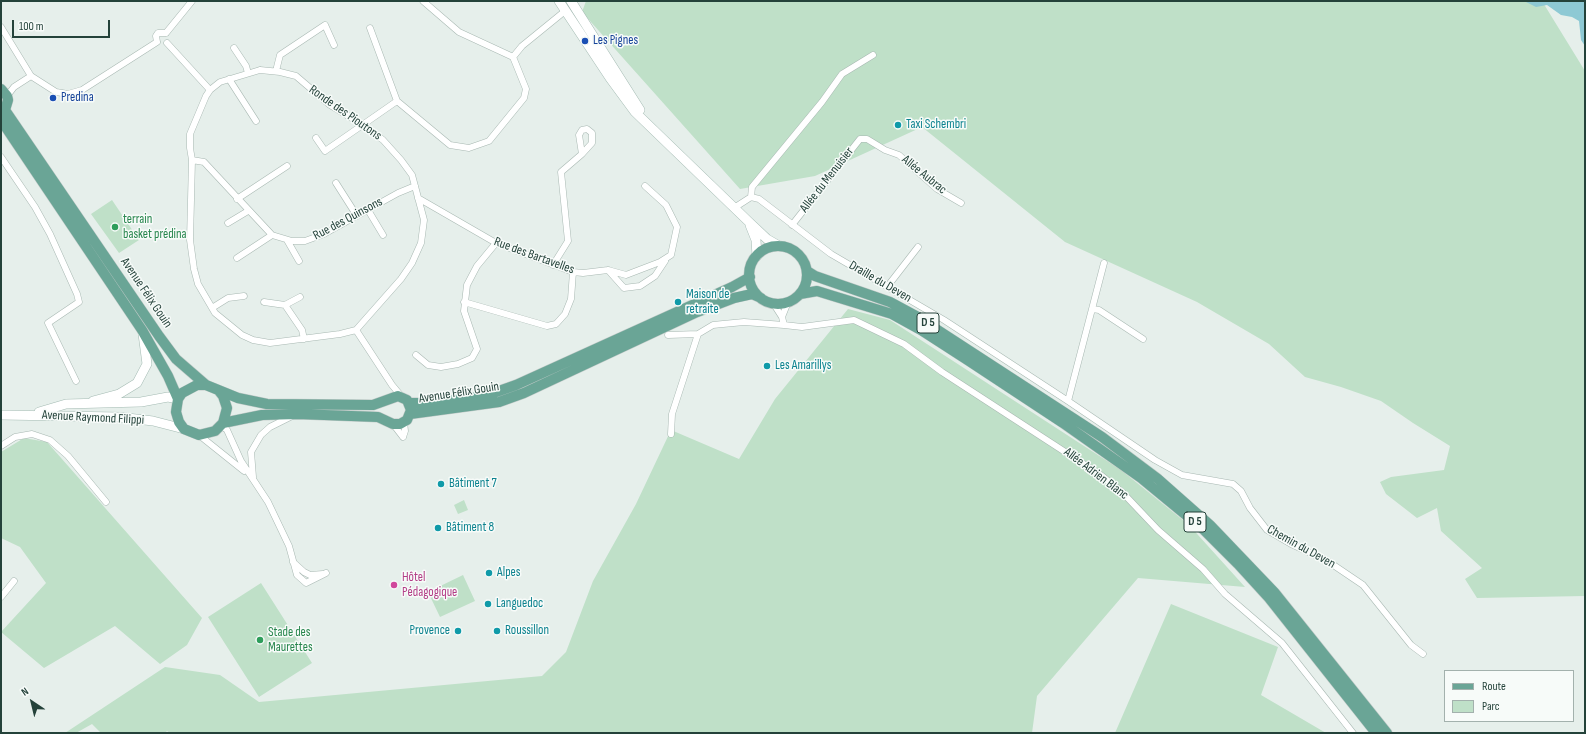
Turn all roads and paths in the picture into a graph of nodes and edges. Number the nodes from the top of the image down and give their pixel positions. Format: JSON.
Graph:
{"nodes":[{"id":1,"x":192,"y":1,"type":"edge"},
{"id":2,"x":423,"y":1,"type":"edge"},
{"id":3,"x":559,"y":1,"type":"edge"},
{"id":4,"x":569,"y":7,"type":"edge"},
{"id":5,"x":1,"y":27,"type":"edge"},
{"id":6,"x":370,"y":28,"type":"dead end"},
{"id":7,"x":166,"y":33,"type":"junction"},
{"id":8,"x":157,"y":42,"type":"junction"},
{"id":9,"x":167,"y":43,"type":"junction"},
{"id":10,"x":334,"y":45,"type":"dead end"},
{"id":11,"x":234,"y":48,"type":"dead end"},
{"id":12,"x":873,"y":55,"type":"dead end"},
{"id":13,"x":513,"y":57,"type":"junction"},
{"id":14,"x":276,"y":71,"type":"junction"},
{"id":15,"x":248,"y":73,"type":"junction"},
{"id":16,"x":31,"y":76,"type":"junction"},
{"id":17,"x":230,"y":79,"type":"junction"},
{"id":18,"x":210,"y":90,"type":"junction"},
{"id":19,"x":3,"y":91,"type":"edge"},
{"id":20,"x":397,"y":101,"type":"junction"},
{"id":21,"x":3,"y":112,"type":"edge"},
{"id":22,"x":1,"y":120,"type":"edge"},
{"id":23,"x":256,"y":121,"type":"dead end"},
{"id":24,"x":363,"y":125,"type":"junction"},
{"id":25,"x":316,"y":138,"type":"dead end"},
{"id":26,"x":885,"y":150,"type":"joint"},
{"id":27,"x":582,"y":154,"type":"dead end"},
{"id":28,"x":1,"y":157,"type":"edge"},
{"id":29,"x":192,"y":160,"type":"junction"},
{"id":30,"x":288,"y":166,"type":"dead end"},
{"id":31,"x":336,"y":184,"type":"dead end"},
{"id":32,"x":415,"y":186,"type":"junction"},
{"id":33,"x":645,"y":186,"type":"dead end"},
{"id":34,"x":750,"y":197,"type":"junction"},
{"id":35,"x":418,"y":198,"type":"junction"},
{"id":36,"x":237,"y":199,"type":"junction"},
{"id":37,"x":961,"y":204,"type":"dead end"},
{"id":38,"x":734,"y":208,"type":"junction"},
{"id":39,"x":368,"y":210,"type":"junction"},
{"id":40,"x":248,"y":211,"type":"junction"},
{"id":41,"x":357,"y":216,"type":"junction"},
{"id":42,"x":749,"y":222,"type":"junction"},
{"id":43,"x":228,"y":224,"type":"dead end"},
{"id":44,"x":792,"y":225,"type":"junction"},
{"id":45,"x":272,"y":235,"type":"junction"},
{"id":46,"x":383,"y":235,"type":"dead end"},
{"id":47,"x":287,"y":240,"type":"junction"},
{"id":48,"x":496,"y":243,"type":"junction"},
{"id":49,"x":779,"y":246,"type":"junction"},
{"id":50,"x":918,"y":247,"type":"dead end"},
{"id":51,"x":757,"y":256,"type":"junction"},
{"id":52,"x":237,"y":258,"type":"dead end"},
{"id":53,"x":667,"y":258,"type":"junction"},
{"id":54,"x":299,"y":261,"type":"dead end"},
{"id":55,"x":1104,"y":263,"type":"dead end"},
{"id":56,"x":553,"y":265,"type":"junction"},
{"id":57,"x":608,"y":270,"type":"junction"},
{"id":58,"x":807,"y":271,"type":"junction"},
{"id":59,"x":573,"y":272,"type":"junction"},
{"id":60,"x":750,"y":277,"type":"junction"},
{"id":61,"x":887,"y":287,"type":"junction"},
{"id":62,"x":800,"y":294,"type":"junction"},
{"id":63,"x":244,"y":296,"type":"dead end"},
{"id":64,"x":300,"y":297,"type":"dead end"},
{"id":65,"x":761,"y":298,"type":"junction"},
{"id":66,"x":264,"y":302,"type":"dead end"},
{"id":67,"x":464,"y":302,"type":"junction"},
{"id":68,"x":788,"y":302,"type":"junction"},
{"id":69,"x":773,"y":303,"type":"junction"},
{"id":70,"x":285,"y":305,"type":"junction"},
{"id":71,"x":212,"y":308,"type":"junction"},
{"id":72,"x":1093,"y":309,"type":"junction"},
{"id":73,"x":782,"y":316,"type":"junction"},
{"id":74,"x":784,"y":325,"type":"junction"},
{"id":75,"x":142,"y":330,"type":"junction"},
{"id":76,"x":356,"y":330,"type":"junction"},
{"id":77,"x":698,"y":334,"type":"junction"},
{"id":78,"x":668,"y":336,"type":"dead end"},
{"id":79,"x":304,"y":339,"type":"junction"},
{"id":80,"x":1143,"y":339,"type":"dead end"},
{"id":81,"x":416,"y":355,"type":"dead end"},
{"id":82,"x":76,"y":381,"type":"dead end"},
{"id":83,"x":206,"y":385,"type":"junction"},
{"id":84,"x":392,"y":385,"type":"junction"},
{"id":85,"x":219,"y":391,"type":"junction"},
{"id":86,"x":178,"y":400,"type":"junction"},
{"id":87,"x":388,"y":400,"type":"junction"},
{"id":88,"x":405,"y":400,"type":"junction"},
{"id":89,"x":1068,"y":400,"type":"junction"},
{"id":90,"x":82,"y":403,"type":"junction"},
{"id":91,"x":297,"y":414,"type":"junction"},
{"id":92,"x":1,"y":415,"type":"edge"},
{"id":93,"x":26,"y":415,"type":"junction"},
{"id":94,"x":407,"y":418,"type":"junction"},
{"id":95,"x":390,"y":422,"type":"junction"},
{"id":96,"x":222,"y":424,"type":"junction"},
{"id":97,"x":1108,"y":428,"type":"joint"},
{"id":98,"x":184,"y":429,"type":"junction"},
{"id":99,"x":672,"y":434,"type":"dead end"},
{"id":100,"x":199,"y":435,"type":"junction"},
{"id":101,"x":1,"y":446,"type":"edge"},
{"id":102,"x":254,"y":480,"type":"junction"},
{"id":103,"x":106,"y":502,"type":"dead end"},
{"id":104,"x":293,"y":562,"type":"junction"},
{"id":105,"x":14,"y":582,"type":"dead end"},
{"id":106,"x":1,"y":597,"type":"edge"},
{"id":107,"x":1422,"y":654,"type":"dead end"},
{"id":108,"x":1353,"y":733,"type":"edge"},
{"id":109,"x":1376,"y":733,"type":"edge"},
{"id":110,"x":1387,"y":733,"type":"edge"}],
"edges":[{"from":1,"to":7,"type":"street"},
{"from":2,"to":13,"type":"street"},
{"from":3,"to":4,"type":"main road"},
{"from":4,"to":13,"type":"street"},
{"from":4,"to":38,"type":"main road"},
{"from":5,"to":16,"type":"street"},
{"from":6,"to":20,"type":"street"},
{"from":7,"to":8,"type":"street"},
{"from":7,"to":9,"type":"street"},
{"from":8,"to":9,"type":"street"},
{"from":8,"to":16,"type":"street"},
{"from":9,"to":18,"type":"street"},
{"from":10,"to":14,"type":"street"},
{"from":11,"to":15,"type":"street"},
{"from":12,"to":34,"type":"street"},
{"from":13,"to":20,"type":"street"},
{"from":14,"to":15,"type":"street","name":"Ronde des Pioutons"},
{"from":14,"to":24,"type":"street","name":"Ronde des Pioutons"},
{"from":15,"to":17,"type":"street","name":"Ronde des Pioutons"},
{"from":16,"to":19,"type":"street"},
{"from":17,"to":18,"type":"street","name":"Ronde des Pioutons"},
{"from":17,"to":23,"type":"street"},
{"from":18,"to":29,"type":"street"},
{"from":19,"to":21,"type":"main road","name":"Avenue Félix Gouin"},
{"from":20,"to":24,"type":"street"},
{"from":21,"to":83,"type":"main road","name":"Avenue Félix Gouin"},
{"from":22,"to":75,"type":"main road","name":"Avenue Félix Gouin"},
{"from":24,"to":25,"type":"street"},
{"from":24,"to":32,"type":"street","name":"Ronde des Pioutons"},
{"from":26,"to":37,"type":"street","name":"Allée Aubrac"},
{"from":26,"to":44,"type":"street","name":"Allée du Menuisier"},
{"from":27,"to":56,"type":"street"},
{"from":28,"to":82,"type":"street"},
{"from":29,"to":36,"type":"street","name":"Rue des Quinsons"},
{"from":29,"to":71,"type":"street"},
{"from":30,"to":36,"type":"street"},
{"from":31,"to":41,"type":"street"},
{"from":32,"to":35,"type":"street","name":"Ronde des Pioutons"},
{"from":32,"to":39,"type":"street","name":"Rue des Quinsons"},
{"from":33,"to":53,"type":"street"},
{"from":34,"to":38,"type":"street"},
{"from":34,"to":44,"type":"street","name":"Draille du Deven"},
{"from":35,"to":48,"type":"street","name":"Rue des Bartavelles"},
{"from":35,"to":76,"type":"street","name":"Ronde des Pioutons"},
{"from":36,"to":40,"type":"street","name":"Rue des Quinsons"},
{"from":38,"to":42,"type":"main road"},
{"from":39,"to":41,"type":"street","name":"Rue des Quinsons"},
{"from":39,"to":46,"type":"street"},
{"from":40,"to":43,"type":"street"},
{"from":40,"to":45,"type":"street","name":"Rue des Quinsons"},
{"from":41,"to":47,"type":"street","name":"Rue des Quinsons"},
{"from":42,"to":49,"type":"main road"},
{"from":42,"to":51,"type":"main road"},
{"from":44,"to":61,"type":"street","name":"Draille du Deven"},
{"from":45,"to":47,"type":"street","name":"Rue des Quinsons"},
{"from":45,"to":52,"type":"street"},
{"from":47,"to":54,"type":"street"},
{"from":48,"to":56,"type":"street","name":"Rue des Bartavelles"},
{"from":48,"to":67,"type":"street"},
{"from":49,"to":51,"type":"main road"},
{"from":49,"to":58,"type":"main road"},
{"from":50,"to":61,"type":"street"},
{"from":51,"to":60,"type":"main road"},
{"from":53,"to":57,"type":"street","name":"Rue des Bartavelles"},
{"from":53,"to":57,"type":"street"},
{"from":55,"to":72,"type":"street"},
{"from":56,"to":59,"type":"street","name":"Rue des Bartavelles"},
{"from":57,"to":59,"type":"street","name":"Rue des Bartavelles"},
{"from":58,"to":62,"type":"main road"},
{"from":58,"to":110,"type":"main road","number":"D 5"},
{"from":59,"to":67,"type":"street"},
{"from":60,"to":65,"type":"main road"},
{"from":60,"to":88,"type":"main road","name":"Avenue Félix Gouin"},
{"from":61,"to":89,"type":"street","name":"Draille du Deven"},
{"from":62,"to":68,"type":"main road"},
{"from":62,"to":109,"type":"main road","number":"D 5"},
{"from":63,"to":71,"type":"street"},
{"from":64,"to":70,"type":"street"},
{"from":65,"to":69,"type":"main road"},
{"from":65,"to":94,"type":"main road","name":"Avenue Félix Gouin"},
{"from":66,"to":70,"type":"street"},
{"from":67,"to":81,"type":"street"},
{"from":68,"to":69,"type":"main road"},
{"from":68,"to":73,"type":"street"},
{"from":69,"to":73,"type":"street"},
{"from":70,"to":79,"type":"street"},
{"from":71,"to":79,"type":"street"},
{"from":72,"to":80,"type":"street"},
{"from":72,"to":89,"type":"street"},
{"from":73,"to":74,"type":"street"},
{"from":74,"to":77,"type":"street","name":"Allée Adrien Blanc"},
{"from":74,"to":108,"type":"street","name":"Allée Adrien Blanc"},
{"from":75,"to":86,"type":"main road","name":"Avenue Félix Gouin"},
{"from":75,"to":90,"type":"main road","name":"Avenue Raymond Filippi"},
{"from":76,"to":79,"type":"street"},
{"from":76,"to":84,"type":"street"},
{"from":77,"to":78,"type":"street"},
{"from":77,"to":99,"type":"street"},
{"from":83,"to":85,"type":"main road","name":"Avenue Félix Gouin"},
{"from":83,"to":86,"type":"main road"},
{"from":84,"to":87,"type":"street"},
{"from":84,"to":88,"type":"street"},
{"from":85,"to":87,"type":"main road","name":"Avenue Félix Gouin"},
{"from":85,"to":96,"type":"main road"},
{"from":86,"to":90,"type":"main road","name":"Avenue Raymond Filippi"},
{"from":86,"to":98,"type":"main road","name":"Avenue Félix Gouin"},
{"from":87,"to":88,"type":"main road","name":"Avenue Félix Gouin"},
{"from":87,"to":95,"type":"main road"},
{"from":88,"to":94,"type":"main road"},
{"from":89,"to":97,"type":"street","name":"Draille du Deven"},
{"from":90,"to":93,"type":"main road","name":"Avenue Raymond Filippi"},
{"from":91,"to":95,"type":"main road","name":"Avenue Félix Gouin"},
{"from":91,"to":96,"type":"main road","name":"Avenue Félix Gouin"},
{"from":91,"to":102,"type":"street"},
{"from":92,"to":93,"type":"main road","name":"Avenue Raymond Filippi"},
{"from":93,"to":98,"type":"main road","name":"Avenue Raymond Filippi"},
{"from":94,"to":95,"type":"main road","name":"Avenue Félix Gouin"},
{"from":96,"to":100,"type":"main road","name":"Avenue Félix Gouin"},
{"from":96,"to":102,"type":"street"},
{"from":97,"to":107,"type":"street","name":"Chemin du Deven"},
{"from":98,"to":100,"type":"main road"},
{"from":100,"to":102,"type":"street"},
{"from":101,"to":103,"type":"street"},
{"from":102,"to":104,"type":"street"},
{"from":104,"to":104,"type":"street"},
{"from":105,"to":106,"type":"street"}]}
